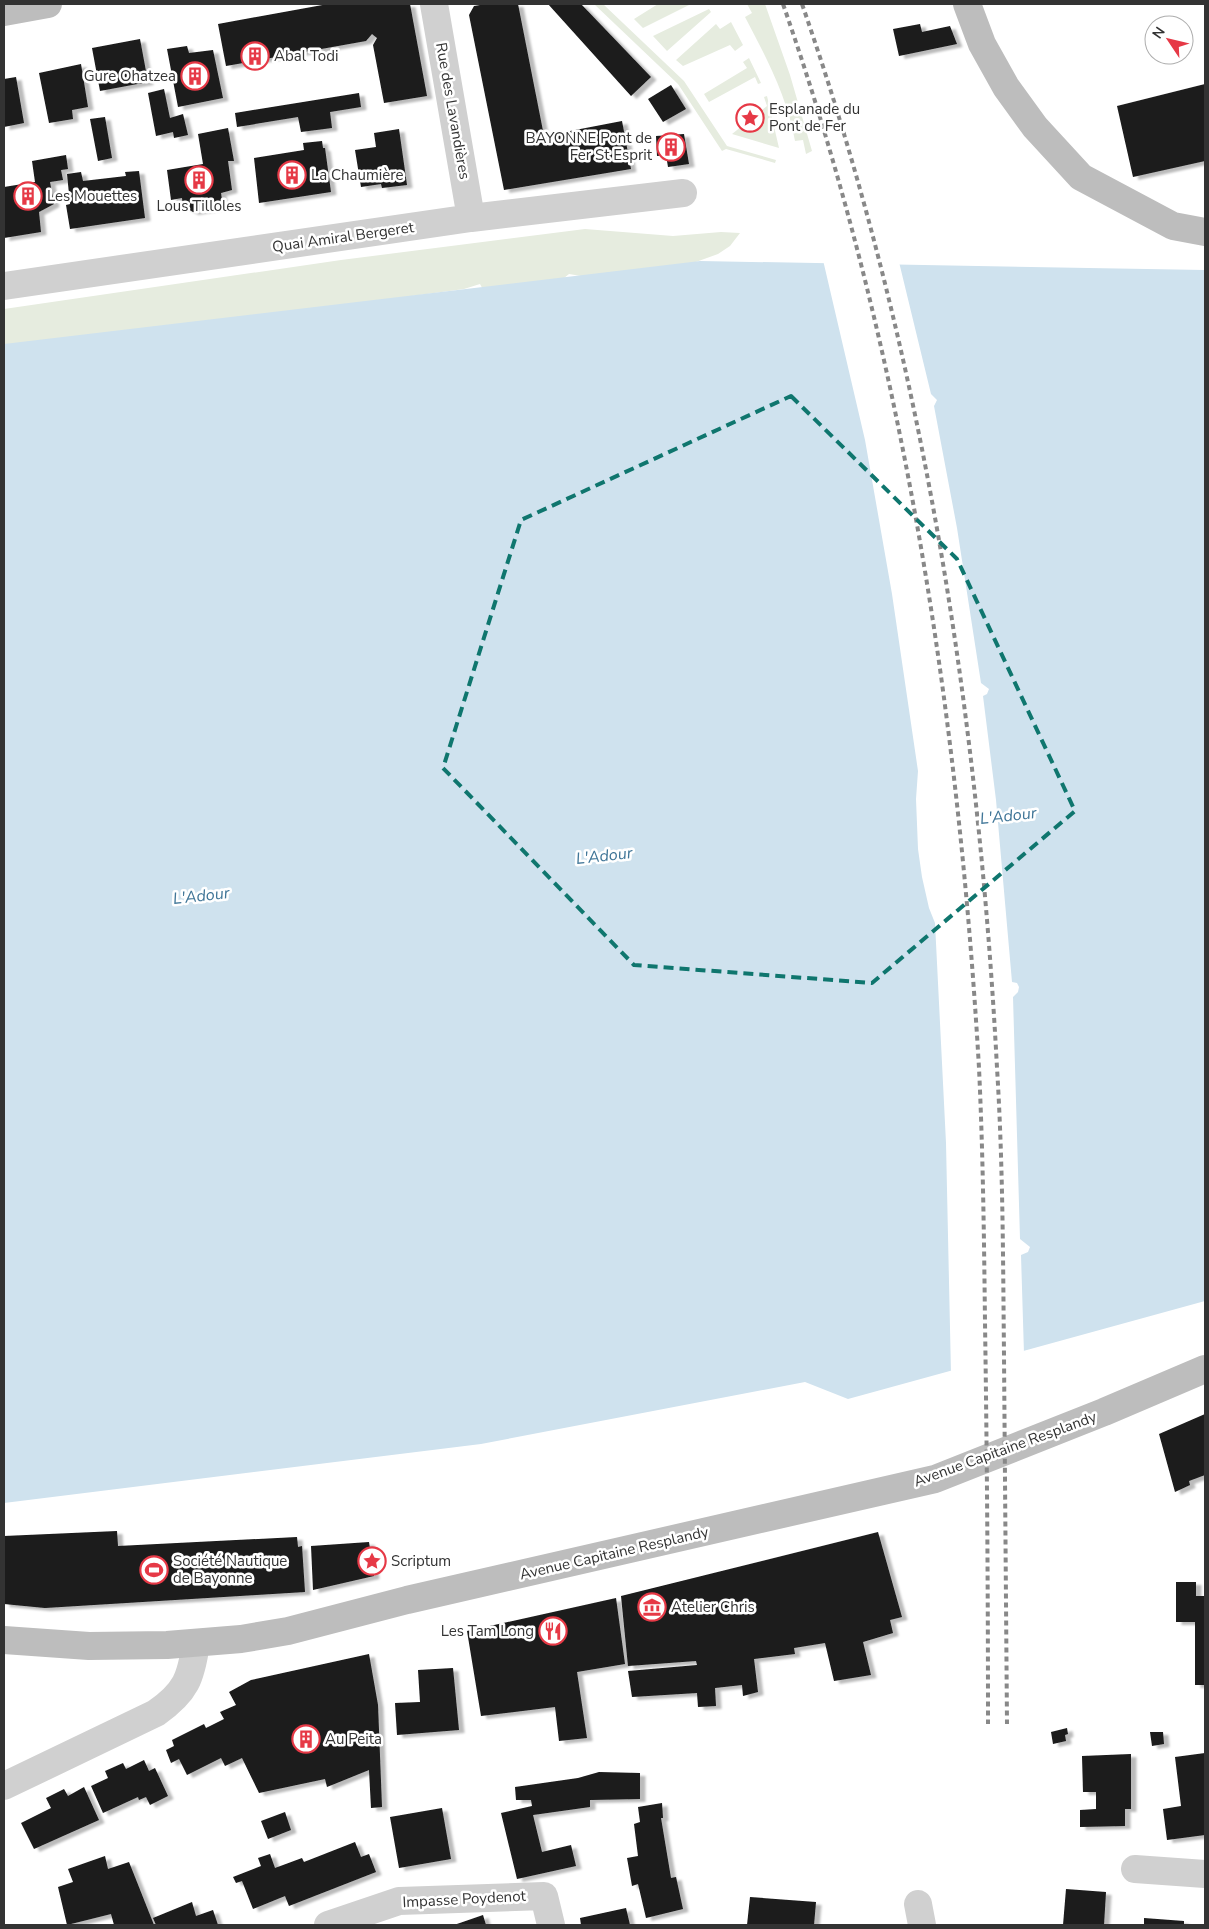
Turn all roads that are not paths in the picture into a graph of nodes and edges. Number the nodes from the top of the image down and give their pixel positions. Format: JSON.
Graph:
{"nodes":[{"id":1,"x":48,"y":4,"type":"edge"},
{"id":2,"x":434,"y":4,"type":"edge"},
{"id":3,"x":967,"y":4,"type":"edge"},
{"id":4,"x":4,"y":12,"type":"edge"},
{"id":5,"x":683,"y":193,"type":"dead end"},
{"id":6,"x":471,"y":218,"type":"junction"},
{"id":7,"x":1205,"y":232,"type":"edge"},
{"id":8,"x":4,"y":286,"type":"edge"},
{"id":9,"x":1205,"y":1369,"type":"edge"},
{"id":10,"x":4,"y":1640,"type":"edge"},
{"id":11,"x":196,"y":1643,"type":"junction"},
{"id":12,"x":4,"y":1786,"type":"edge"},
{"id":13,"x":1135,"y":1868,"type":"dead end"},
{"id":14,"x":1205,"y":1874,"type":"edge"},
{"id":15,"x":328,"y":1925,"type":"edge"},
{"id":16,"x":551,"y":1925,"type":"edge"}],
"edges":[{"from":1,"to":4,"type":"main road"},
{"from":2,"to":6,"type":"street","name":"Rue des Lavandières"},
{"from":3,"to":7,"type":"main road"},
{"from":5,"to":6,"type":"street","name":"Quai Amiral Bergeret"},
{"from":6,"to":8,"type":"street","name":"Quai Amiral Bergeret"},
{"from":9,"to":11,"type":"main road","name":"Avenue Capitaine Resplandy"},
{"from":10,"to":11,"type":"main road","name":"Avenue Capitaine Resplandy"},
{"from":11,"to":12,"type":"street"},
{"from":13,"to":14,"type":"street"},
{"from":15,"to":16,"type":"street","name":"Impasse Poydenot"}]}
